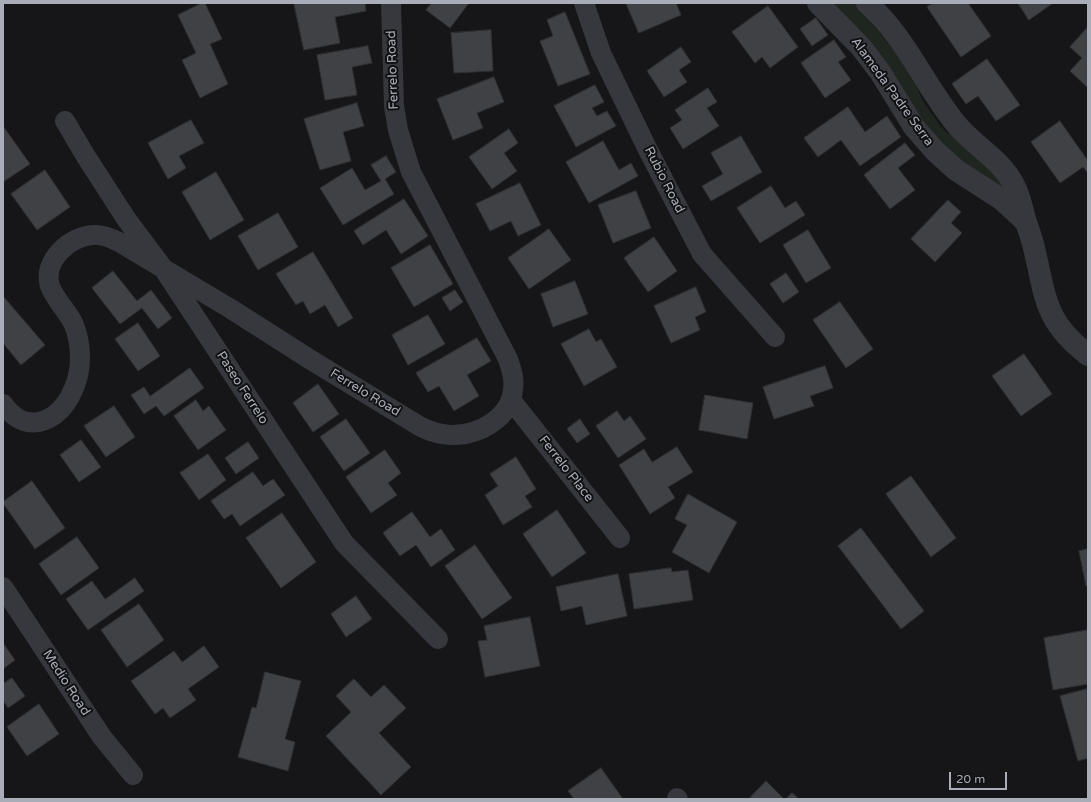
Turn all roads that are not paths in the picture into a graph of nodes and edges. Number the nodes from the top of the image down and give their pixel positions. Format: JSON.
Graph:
{"nodes":[{"id":1,"x":391,"y":3,"type":"edge"},
{"id":2,"x":584,"y":3,"type":"edge"},
{"id":3,"x":818,"y":3,"type":"edge"},
{"id":4,"x":867,"y":3,"type":"edge"},
{"id":5,"x":65,"y":121,"type":"dead end"},
{"id":6,"x":1026,"y":222,"type":"junction"},
{"id":7,"x":163,"y":268,"type":"junction"},
{"id":8,"x":775,"y":337,"type":"dead end"},
{"id":9,"x":1088,"y":355,"type":"edge"},
{"id":10,"x":511,"y":400,"type":"junction"},
{"id":11,"x":3,"y":404,"type":"edge"},
{"id":12,"x":620,"y":538,"type":"dead end"},
{"id":13,"x":3,"y":587,"type":"edge"},
{"id":14,"x":438,"y":638,"type":"dead end"},
{"id":15,"x":134,"y":775,"type":"dead end"}],
"edges":[{"from":1,"to":10,"type":"street","name":"Ferrelo Road"},
{"from":2,"to":8,"type":"street","name":"Rubio Road"},
{"from":3,"to":6,"type":"street","name":"Alameda Padre Serra"},
{"from":4,"to":6,"type":"street","name":"Alameda Padre Serra"},
{"from":5,"to":7,"type":"street","name":"Paseo Ferrelo"},
{"from":6,"to":9,"type":"street","name":"Alameda Padre Serra"},
{"from":7,"to":10,"type":"street","name":"Ferrelo Road"},
{"from":7,"to":11,"type":"street","name":"Ferrelo Road"},
{"from":7,"to":14,"type":"street","name":"Paseo Ferrelo"},
{"from":10,"to":12,"type":"street","name":"Ferrelo Place"},
{"from":13,"to":15,"type":"street","name":"Medio Road"}]}
